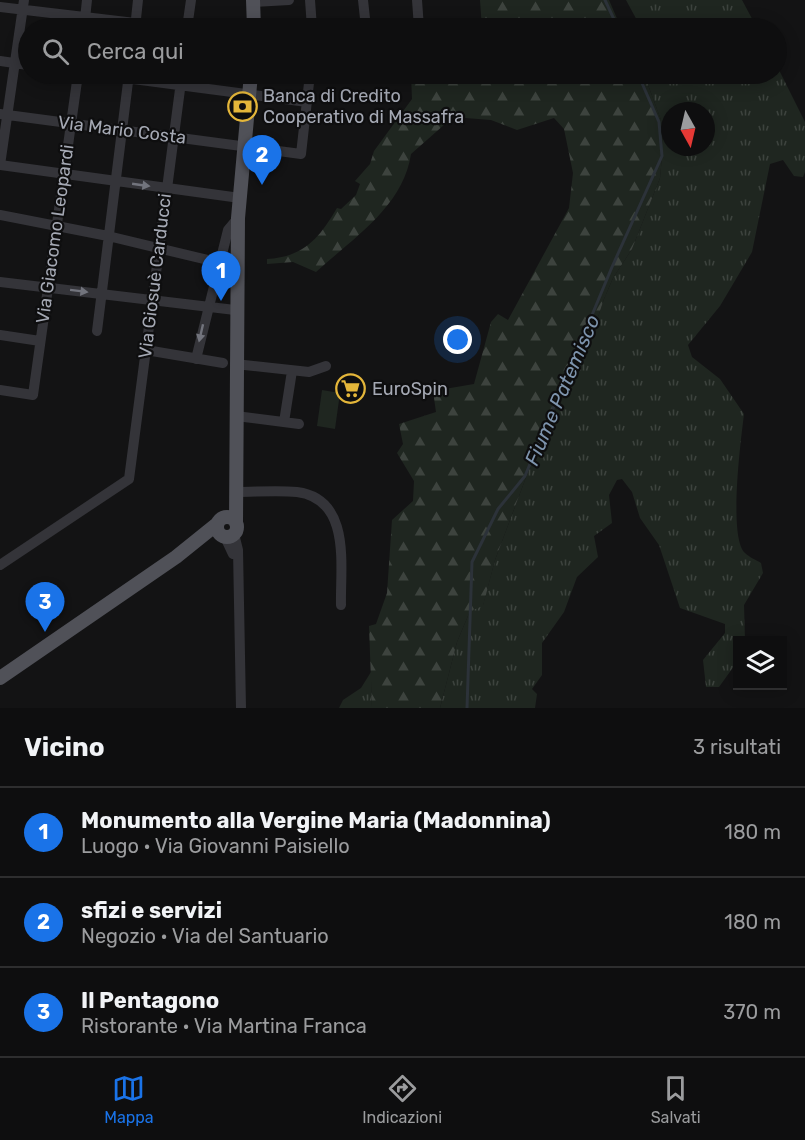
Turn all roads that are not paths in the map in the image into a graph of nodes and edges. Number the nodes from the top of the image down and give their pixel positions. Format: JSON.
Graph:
{"nodes":[{"id":1,"x":87,"y":0,"type":"edge"},
{"id":2,"x":138,"y":0,"type":"edge"},
{"id":3,"x":191,"y":0,"type":"edge"},
{"id":4,"x":289,"y":0,"type":"edge"},
{"id":5,"x":310,"y":0,"type":"edge"},
{"id":6,"x":363,"y":0,"type":"edge"},
{"id":7,"x":417,"y":0,"type":"edge"},
{"id":8,"x":253,"y":1,"type":"edge"},
{"id":9,"x":23,"y":5,"type":"edge"},
{"id":10,"x":0,"y":7,"type":"edge"},
{"id":11,"x":86,"y":15,"type":"junction"},
{"id":12,"x":86,"y":18,"type":"edge"},
{"id":13,"x":99,"y":18,"type":"edge"},
{"id":14,"x":136,"y":18,"type":"edge"},
{"id":15,"x":188,"y":18,"type":"edge"},
{"id":16,"x":254,"y":18,"type":"edge"},
{"id":17,"x":311,"y":18,"type":"edge"},
{"id":18,"x":365,"y":18,"type":"edge"},
{"id":19,"x":418,"y":18,"type":"edge"},
{"id":20,"x":18,"y":37,"type":"edge"},
{"id":21,"x":0,"y":61,"type":"edge"},
{"id":22,"x":14,"y":63,"type":"junction"},
{"id":23,"x":18,"y":64,"type":"edge"},
{"id":24,"x":77,"y":84,"type":"edge"},
{"id":25,"x":128,"y":84,"type":"edge"},
{"id":26,"x":181,"y":84,"type":"edge"},
{"id":27,"x":206,"y":84,"type":"edge"},
{"id":28,"x":250,"y":84,"type":"edge"},
{"id":29,"x":309,"y":84,"type":"edge"},
{"id":30,"x":249,"y":93,"type":"junction"},
{"id":31,"x":307,"y":102,"type":"junction"},
{"id":32,"x":4,"y":114,"type":"edge"},
{"id":33,"x":71,"y":123,"type":"junction"},
{"id":34,"x":123,"y":129,"type":"junction"},
{"id":35,"x":174,"y":136,"type":"junction"},
{"id":36,"x":244,"y":148,"type":"junction"},
{"id":37,"x":0,"y":165,"type":"edge"},
{"id":38,"x":63,"y":174,"type":"junction"},
{"id":39,"x":116,"y":182,"type":"junction"},
{"id":40,"x":166,"y":189,"type":"junction"},
{"id":41,"x":240,"y":198,"type":"junction"},
{"id":42,"x":0,"y":215,"type":"edge"},
{"id":43,"x":237,"y":218,"type":"junction"},
{"id":44,"x":55,"y":226,"type":"junction"},
{"id":45,"x":108,"y":236,"type":"junction"},
{"id":46,"x":158,"y":248,"type":"junction"},
{"id":47,"x":219,"y":263,"type":"junction"},
{"id":48,"x":237,"y":267,"type":"junction"},
{"id":49,"x":0,"y":282,"type":"edge"},
{"id":50,"x":48,"y":287,"type":"junction"},
{"id":51,"x":101,"y":294,"type":"junction"},
{"id":52,"x":152,"y":301,"type":"junction"},
{"id":53,"x":207,"y":307,"type":"junction"},
{"id":54,"x":235,"y":310,"type":"junction"},
{"id":55,"x":97,"y":331,"type":"dead end"},
{"id":56,"x":0,"y":335,"type":"edge"},
{"id":57,"x":40,"y":341,"type":"junction"},
{"id":58,"x":146,"y":350,"type":"junction"},
{"id":59,"x":196,"y":359,"type":"junction"},
{"id":60,"x":229,"y":364,"type":"junction"},
{"id":61,"x":326,"y":366,"type":"dead end"},
{"id":62,"x":292,"y":371,"type":"junction"},
{"id":63,"x":0,"y":390,"type":"edge"},
{"id":64,"x":236,"y":416,"type":"junction"},
{"id":65,"x":284,"y":422,"type":"junction"},
{"id":66,"x":299,"y":424,"type":"dead end"},
{"id":67,"x":236,"y":460,"type":"junction"},
{"id":68,"x":236,"y":492,"type":"junction"},
{"id":69,"x":226,"y":529,"type":"junction"},
{"id":70,"x":0,"y":565,"type":"edge"},
{"id":71,"x":341,"y":605,"type":"dead end"},
{"id":72,"x":0,"y":678,"type":"edge"},
{"id":73,"x":241,"y":708,"type":"edge"}],
"edges":[{"from":1,"to":11,"type":"street"},
{"from":2,"to":14,"type":"street"},
{"from":3,"to":15,"type":"street"},
{"from":4,"to":8,"type":"street"},
{"from":5,"to":17,"type":"street"},
{"from":6,"to":18,"type":"street"},
{"from":7,"to":19,"type":"street"},
{"from":8,"to":16,"type":"main road"},
{"from":9,"to":10,"type":"street"},
{"from":9,"to":11,"type":"street"},
{"from":11,"to":12,"type":"street"},
{"from":11,"to":13,"type":"street"},
{"from":20,"to":22,"type":"street"},
{"from":21,"to":22,"type":"street"},
{"from":22,"to":23,"type":"street"},
{"from":22,"to":32,"type":"street"},
{"from":24,"to":33,"type":"street","name":"Via Giacomo Leopardi"},
{"from":25,"to":34,"type":"street"},
{"from":26,"to":35,"type":"street","name":"Via Giosuè Carducci"},
{"from":27,"to":30,"type":"street"},
{"from":28,"to":30,"type":"main road"},
{"from":29,"to":31,"type":"street"},
{"from":30,"to":31,"type":"street"},
{"from":30,"to":36,"type":"main road"},
{"from":31,"to":36,"type":"street","name":"Via Mario Costa"},
{"from":32,"to":33,"type":"street","name":"Via Mario Costa"},
{"from":32,"to":37,"type":"street"},
{"from":33,"to":34,"type":"street","name":"Via Mario Costa"},
{"from":33,"to":38,"type":"street","name":"Via Giacomo Leopardi"},
{"from":34,"to":35,"type":"street","name":"Via Mario Costa"},
{"from":34,"to":39,"type":"street"},
{"from":35,"to":36,"type":"street","name":"Via Mario Costa"},
{"from":35,"to":40,"type":"street","name":"Via Giosuè Carducci"},
{"from":36,"to":41,"type":"main road"},
{"from":37,"to":38,"type":"street"},
{"from":38,"to":39,"type":"street"},
{"from":38,"to":44,"type":"street","name":"Via Giacomo Leopardi"},
{"from":39,"to":40,"type":"street","one_way":true},
{"from":39,"to":45,"type":"street"},
{"from":40,"to":41,"type":"street"},
{"from":40,"to":46,"type":"street","name":"Via Giosuè Carducci"},
{"from":41,"to":43,"type":"main road"},
{"from":42,"to":44,"type":"street"},
{"from":43,"to":47,"type":"street"},
{"from":43,"to":48,"type":"main road"},
{"from":44,"to":45,"type":"street"},
{"from":44,"to":50,"type":"street","name":"Via Giacomo Leopardi"},
{"from":45,"to":46,"type":"street"},
{"from":45,"to":51,"type":"street"},
{"from":46,"to":47,"type":"street"},
{"from":46,"to":52,"type":"street","name":"Via Giosuè Carducci"},
{"from":47,"to":48,"type":"street"},
{"from":47,"to":53,"type":"street"},
{"from":48,"to":54,"type":"main road"},
{"from":49,"to":50,"type":"street"},
{"from":50,"to":51,"type":"street","one_way":true},
{"from":50,"to":57,"type":"street","name":"Via Giacomo Leopardi"},
{"from":51,"to":52,"type":"street"},
{"from":51,"to":55,"type":"street"},
{"from":52,"to":53,"type":"street"},
{"from":52,"to":58,"type":"street","name":"Via Giosuè Carducci"},
{"from":53,"to":54,"type":"street"},
{"from":53,"to":59,"type":"street","one_way":true},
{"from":54,"to":60,"type":"main road"},
{"from":56,"to":57,"type":"street"},
{"from":57,"to":63,"type":"street","name":"Via Giacomo Leopardi"},
{"from":58,"to":59,"type":"street"},
{"from":58,"to":70,"type":"street","name":"Via Giosuè Carducci"},
{"from":59,"to":60,"type":"street"},
{"from":60,"to":62,"type":"street"},
{"from":60,"to":64,"type":"main road"},
{"from":61,"to":62,"type":"street"},
{"from":62,"to":65,"type":"street"},
{"from":64,"to":65,"type":"street"},
{"from":64,"to":67,"type":"main road"},
{"from":65,"to":66,"type":"street"},
{"from":67,"to":68,"type":"main road"},
{"from":67,"to":69,"type":"main road"},
{"from":68,"to":69,"type":"main road"},
{"from":68,"to":71,"type":"street"},
{"from":69,"to":72,"type":"main road"},
{"from":69,"to":73,"type":"street"}]}
